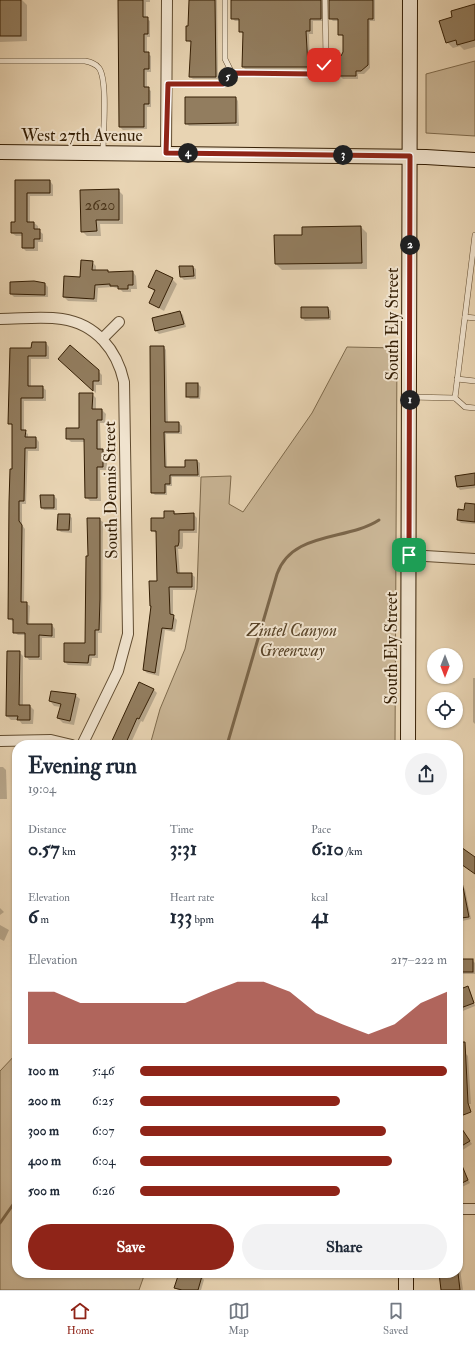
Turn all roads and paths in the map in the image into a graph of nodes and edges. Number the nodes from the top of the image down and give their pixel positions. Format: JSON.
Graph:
{"nodes":[{"id":1,"x":167,"y":0,"type":"edge"},
{"id":2,"x":225,"y":0,"type":"edge"},
{"id":3,"x":326,"y":0,"type":"edge"},
{"id":4,"x":410,"y":0,"type":"edge"},
{"id":5,"x":0,"y":61,"type":"edge"},
{"id":6,"x":232,"y":73,"type":"junction"},
{"id":7,"x":168,"y":84,"type":"junction"},
{"id":8,"x":0,"y":152,"type":"edge"},
{"id":9,"x":103,"y":153,"type":"junction"},
{"id":10,"x":166,"y":153,"type":"junction"},
{"id":11,"x":410,"y":156,"type":"junction"},
{"id":12,"x":475,"y":160,"type":"edge"},
{"id":13,"x":475,"y":235,"type":"edge"},
{"id":14,"x":465,"y":317,"type":"junction"},
{"id":15,"x":475,"y":318,"type":"edge"},
{"id":16,"x":0,"y":319,"type":"edge"},
{"id":17,"x":119,"y":322,"type":"dead end"},
{"id":18,"x":102,"y":339,"type":"junction"},
{"id":19,"x":457,"y":379,"type":"junction"},
{"id":20,"x":475,"y":381,"type":"edge"},
{"id":21,"x":410,"y":397,"type":"junction"},
{"id":22,"x":455,"y":398,"type":"junction"},
{"id":23,"x":475,"y":408,"type":"edge"},
{"id":24,"x":409,"y":555,"type":"junction"},
{"id":25,"x":475,"y":559,"type":"edge"},
{"id":26,"x":84,"y":740,"type":"edge"},
{"id":27,"x":408,"y":740,"type":"edge"},
{"id":28,"x":0,"y":741,"type":"edge"},
{"id":29,"x":12,"y":741,"type":"edge"},
{"id":30,"x":463,"y":1209,"type":"edge"},
{"id":31,"x":475,"y":1209,"type":"edge"},
{"id":32,"x":406,"y":1278,"type":"edge"},
{"id":33,"x":406,"y":1290,"type":"edge"}],
"edges":[{"from":1,"to":7,"type":"street"},
{"from":2,"to":6,"type":"lane"},
{"from":3,"to":6,"type":"lane"},
{"from":4,"to":11,"type":"street","name":"South Ely Street"},
{"from":5,"to":9,"type":"lane"},
{"from":6,"to":7,"type":"lane"},
{"from":7,"to":10,"type":"street"},
{"from":8,"to":9,"type":"street","name":"West 27th Avenue"},
{"from":9,"to":10,"type":"street","name":"West 27th Avenue"},
{"from":10,"to":11,"type":"street","name":"West 27th Avenue"},
{"from":11,"to":12,"type":"street","name":"West 27th Avenue"},
{"from":11,"to":21,"type":"street","name":"South Ely Street"},
{"from":13,"to":14,"type":"lane"},
{"from":14,"to":15,"type":"lane"},
{"from":14,"to":19,"type":"lane"},
{"from":16,"to":18,"type":"street","name":"South Dennis Street"},
{"from":17,"to":18,"type":"street"},
{"from":18,"to":26,"type":"street","name":"South Dennis Street"},
{"from":19,"to":20,"type":"lane"},
{"from":19,"to":22,"type":"lane"},
{"from":21,"to":22,"type":"lane"},
{"from":21,"to":24,"type":"street","name":"South Ely Street"},
{"from":22,"to":23,"type":"lane"},
{"from":24,"to":25,"type":"street"},
{"from":24,"to":27,"type":"street","name":"South Ely Street"},
{"from":28,"to":29,"type":"street"},
{"from":30,"to":31,"type":"street"},
{"from":32,"to":33,"type":"street"}]}
